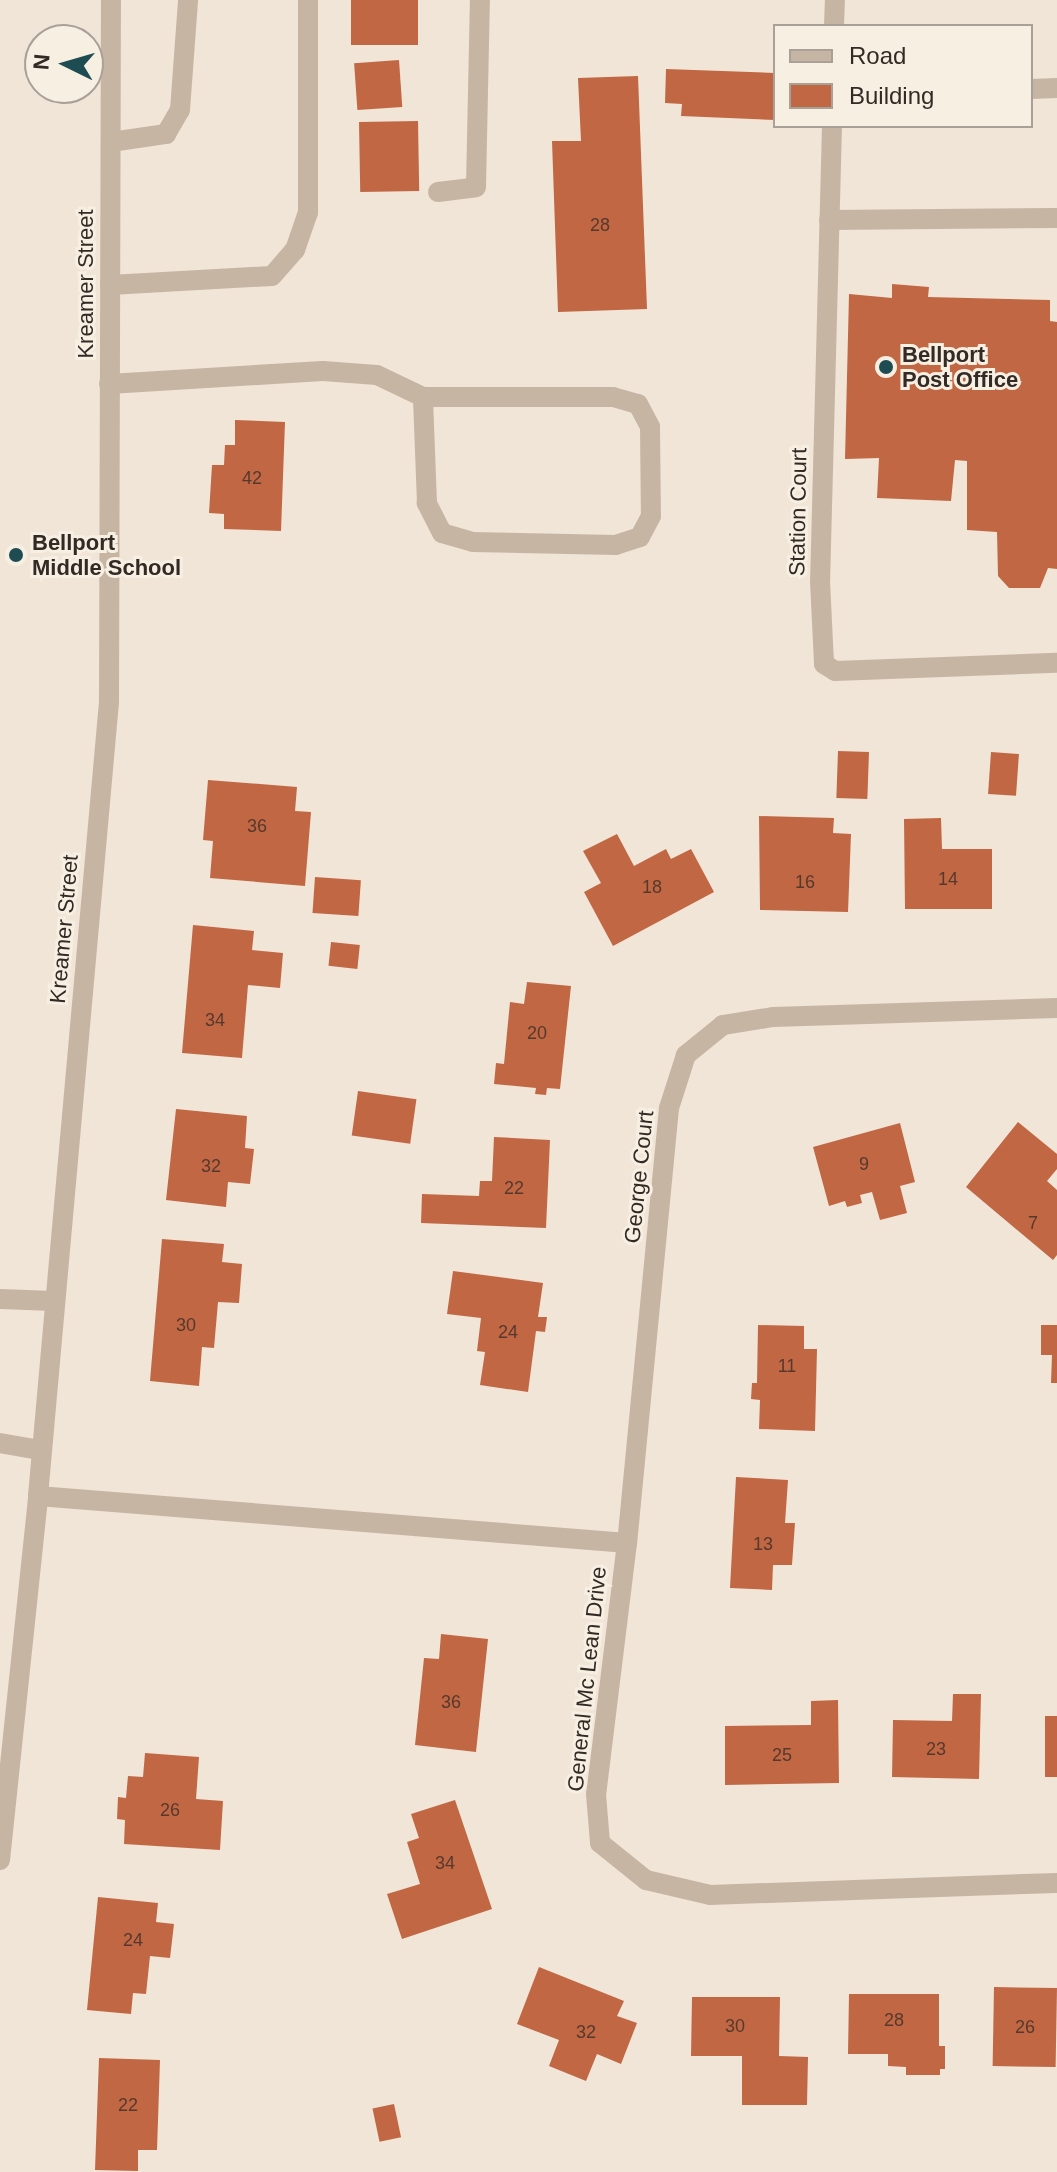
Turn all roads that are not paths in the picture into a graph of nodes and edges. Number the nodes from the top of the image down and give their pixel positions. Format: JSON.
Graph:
{"nodes":[{"id":1,"x":111,"y":0,"type":"edge"},
{"id":2,"x":188,"y":0,"type":"edge"},
{"id":3,"x":308,"y":0,"type":"edge"},
{"id":4,"x":480,"y":0,"type":"edge"},
{"id":5,"x":835,"y":0,"type":"edge"},
{"id":6,"x":834,"y":24,"type":"edge"},
{"id":7,"x":1057,"y":88,"type":"edge"},
{"id":8,"x":1033,"y":89,"type":"edge"},
{"id":9,"x":832,"y":128,"type":"edge"},
{"id":10,"x":111,"y":142,"type":"junction"},
{"id":11,"x":438,"y":192,"type":"dead end"},
{"id":12,"x":1057,"y":218,"type":"edge"},
{"id":13,"x":829,"y":220,"type":"junction"},
{"id":14,"x":110,"y":285,"type":"junction"},
{"id":15,"x":109,"y":384,"type":"junction"},
{"id":16,"x":423,"y":397,"type":"junction"},
{"id":17,"x":1057,"y":663,"type":"edge"},
{"id":18,"x":1057,"y":1008,"type":"edge"},
{"id":19,"x":0,"y":1299,"type":"edge"},
{"id":20,"x":53,"y":1301,"type":"junction"},
{"id":21,"x":0,"y":1443,"type":"edge"},
{"id":22,"x":40,"y":1450,"type":"junction"},
{"id":23,"x":38,"y":1496,"type":"junction"},
{"id":24,"x":627,"y":1543,"type":"junction"},
{"id":25,"x":0,"y":1860,"type":"edge"},
{"id":26,"x":1057,"y":1883,"type":"edge"}],
"edges":[{"from":1,"to":10,"type":"street","name":"Kreamer Street"},
{"from":2,"to":10,"type":"street"},
{"from":3,"to":14,"type":"street"},
{"from":4,"to":11,"type":"street"},
{"from":5,"to":6,"type":"street"},
{"from":7,"to":8,"type":"street"},
{"from":9,"to":13,"type":"street","name":"Station Court"},
{"from":10,"to":14,"type":"street","name":"Kreamer Street"},
{"from":12,"to":13,"type":"street"},
{"from":13,"to":17,"type":"street","name":"Station Court"},
{"from":14,"to":15,"type":"street","name":"Kreamer Street"},
{"from":15,"to":16,"type":"street"},
{"from":15,"to":20,"type":"street","name":"Kreamer Street"},
{"from":16,"to":16,"type":"street"},
{"from":18,"to":24,"type":"street","name":"George Court"},
{"from":19,"to":20,"type":"street"},
{"from":20,"to":22,"type":"street","name":"Kreamer Street"},
{"from":21,"to":22,"type":"street"},
{"from":22,"to":23,"type":"street","name":"Kreamer Street"},
{"from":23,"to":24,"type":"street","name":"General Mc Lean Drive"},
{"from":23,"to":25,"type":"street","name":"Kreamer Street"},
{"from":24,"to":26,"type":"street","name":"General Mc Lean Drive"}]}
